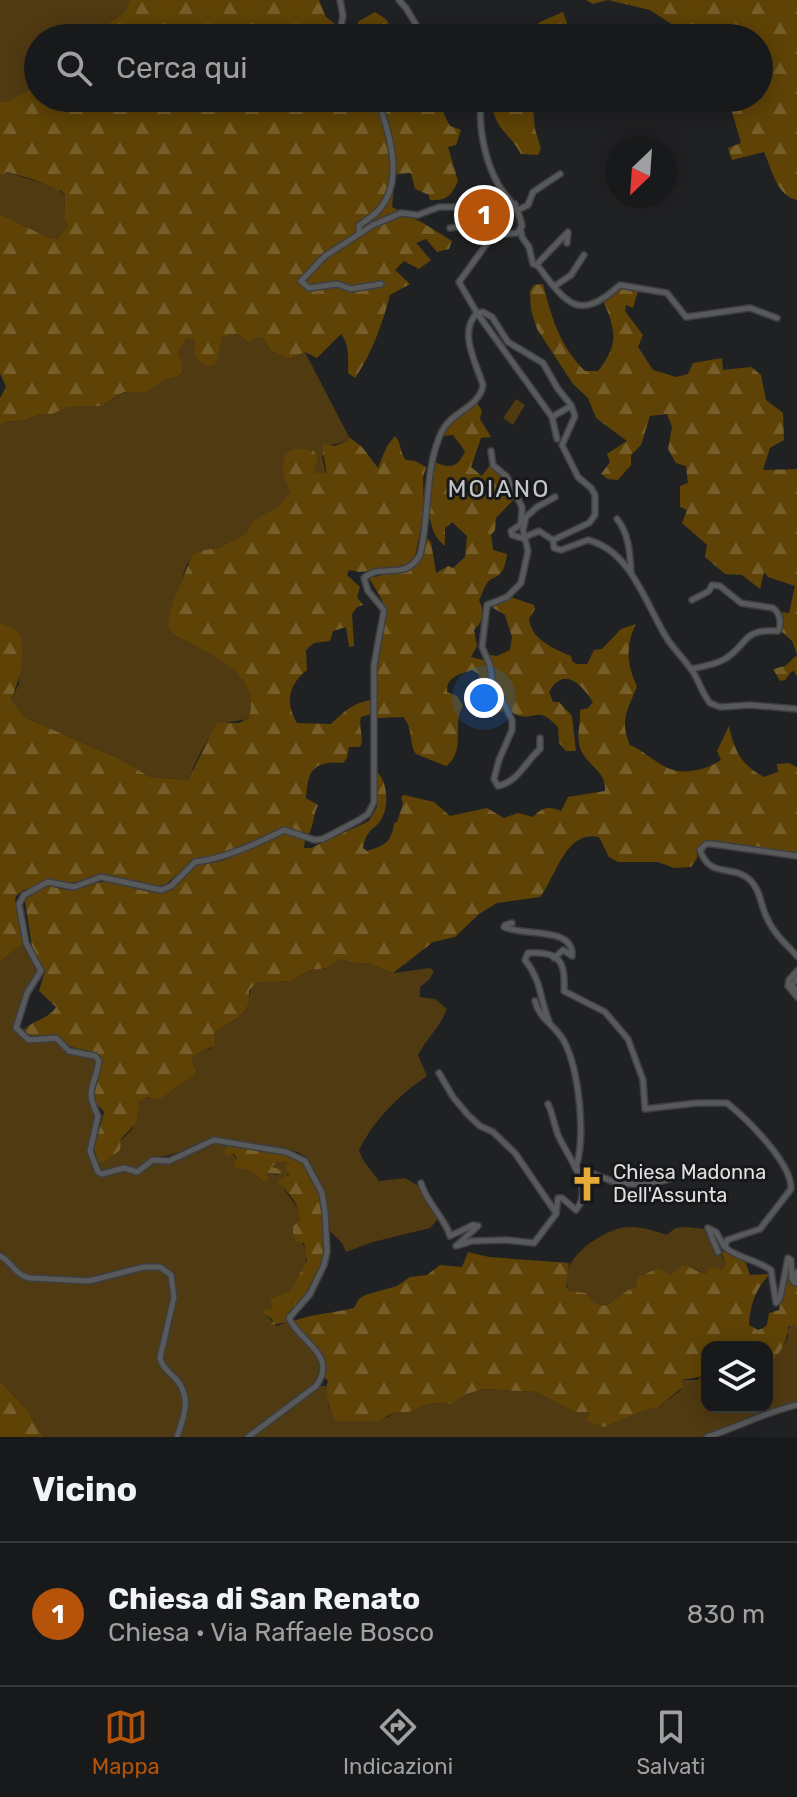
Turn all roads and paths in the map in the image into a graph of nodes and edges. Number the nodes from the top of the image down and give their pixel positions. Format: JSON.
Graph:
{"nodes":[{"id":1,"x":340,"y":0,"type":"edge"},
{"id":2,"x":399,"y":0,"type":"edge"},
{"id":3,"x":341,"y":24,"type":"edge"},
{"id":4,"x":416,"y":24,"type":"edge"},
{"id":5,"x":382,"y":112,"type":"edge"},
{"id":6,"x":481,"y":112,"type":"edge"},
{"id":7,"x":560,"y":174,"type":"dead end"},
{"id":8,"x":472,"y":205,"type":"junction"},
{"id":9,"x":516,"y":207,"type":"junction"},
{"id":10,"x":450,"y":228,"type":"dead end"},
{"id":11,"x":521,"y":231,"type":"junction"},
{"id":12,"x":359,"y":233,"type":"junction"},
{"id":13,"x":567,"y":243,"type":"dead end"},
{"id":14,"x":584,"y":255,"type":"dead end"},
{"id":15,"x":537,"y":264,"type":"junction"},
{"id":16,"x":381,"y":284,"type":"dead end"},
{"id":17,"x":555,"y":286,"type":"junction"},
{"id":18,"x":477,"y":313,"type":"junction"},
{"id":19,"x":777,"y":318,"type":"dead end"},
{"id":20,"x":571,"y":406,"type":"junction"},
{"id":21,"x":552,"y":417,"type":"junction"},
{"id":22,"x":557,"y":439,"type":"dead end"},
{"id":23,"x":491,"y":451,"type":"dead end"},
{"id":24,"x":555,"y":497,"type":"dead end"},
{"id":25,"x":617,"y":519,"type":"dead end"},
{"id":26,"x":525,"y":538,"type":"junction"},
{"id":27,"x":553,"y":540,"type":"junction"},
{"id":28,"x":631,"y":573,"type":"junction"},
{"id":29,"x":692,"y":600,"type":"dead end"},
{"id":30,"x":691,"y":669,"type":"junction"},
{"id":31,"x":797,"y":709,"type":"edge"},
{"id":32,"x":540,"y":738,"type":"dead end"},
{"id":33,"x":797,"y":856,"type":"edge"},
{"id":34,"x":512,"y":923,"type":"dead end"},
{"id":35,"x":797,"y":956,"type":"edge"},
{"id":36,"x":554,"y":958,"type":"junction"},
{"id":37,"x":797,"y":971,"type":"edge"},
{"id":38,"x":797,"y":979,"type":"edge"},
{"id":39,"x":797,"y":994,"type":"edge"},
{"id":40,"x":535,"y":1001,"type":"dead end"},
{"id":41,"x":549,"y":1021,"type":"junction"},
{"id":42,"x":439,"y":1073,"type":"dead end"},
{"id":43,"x":548,"y":1104,"type":"dead end"},
{"id":44,"x":576,"y":1167,"type":"junction"},
{"id":45,"x":670,"y":1179,"type":"dead end"},
{"id":46,"x":421,"y":1183,"type":"dead end"},
{"id":47,"x":556,"y":1214,"type":"junction"},
{"id":48,"x":725,"y":1247,"type":"junction"},
{"id":49,"x":718,"y":1252,"type":"dead end"},
{"id":50,"x":0,"y":1256,"type":"edge"},
{"id":51,"x":797,"y":1272,"type":"edge"},
{"id":52,"x":797,"y":1405,"type":"edge"},
{"id":53,"x":177,"y":1437,"type":"edge"},
{"id":54,"x":248,"y":1437,"type":"edge"},
{"id":55,"x":707,"y":1437,"type":"edge"}],
"edges":[{"from":1,"to":3,"type":"street"},
{"from":2,"to":4,"type":"street"},
{"from":5,"to":12,"type":"street"},
{"from":6,"to":9,"type":"street"},
{"from":7,"to":9,"type":"street"},
{"from":8,"to":9,"type":"street"},
{"from":8,"to":10,"type":"street"},
{"from":8,"to":12,"type":"street"},
{"from":9,"to":11,"type":"street"},
{"from":11,"to":15,"type":"street"},
{"from":11,"to":18,"type":"street"},
{"from":12,"to":16,"type":"street"},
{"from":13,"to":15,"type":"street"},
{"from":14,"to":17,"type":"street"},
{"from":15,"to":17,"type":"street"},
{"from":17,"to":19,"type":"street"},
{"from":18,"to":20,"type":"street"},
{"from":18,"to":21,"type":"street"},
{"from":18,"to":54,"type":"street"},
{"from":20,"to":21,"type":"street"},
{"from":20,"to":27,"type":"street"},
{"from":21,"to":22,"type":"street"},
{"from":23,"to":26,"type":"street"},
{"from":24,"to":26,"type":"street"},
{"from":25,"to":28,"type":"street"},
{"from":26,"to":27,"type":"street"},
{"from":26,"to":32,"type":"street"},
{"from":27,"to":28,"type":"street"},
{"from":28,"to":30,"type":"street"},
{"from":29,"to":30,"type":"street"},
{"from":30,"to":31,"type":"street"},
{"from":33,"to":35,"type":"street"},
{"from":34,"to":36,"type":"street"},
{"from":36,"to":41,"type":"street"},
{"from":36,"to":48,"type":"street"},
{"from":37,"to":39,"type":"street"},
{"from":38,"to":39,"type":"street"},
{"from":40,"to":41,"type":"street"},
{"from":41,"to":44,"type":"street"},
{"from":42,"to":47,"type":"street"},
{"from":43,"to":44,"type":"street"},
{"from":44,"to":45,"type":"street"},
{"from":44,"to":47,"type":"street"},
{"from":46,"to":47,"type":"street"},
{"from":48,"to":49,"type":"street"},
{"from":48,"to":51,"type":"street"},
{"from":50,"to":53,"type":"street"},
{"from":52,"to":55,"type":"street"}]}
